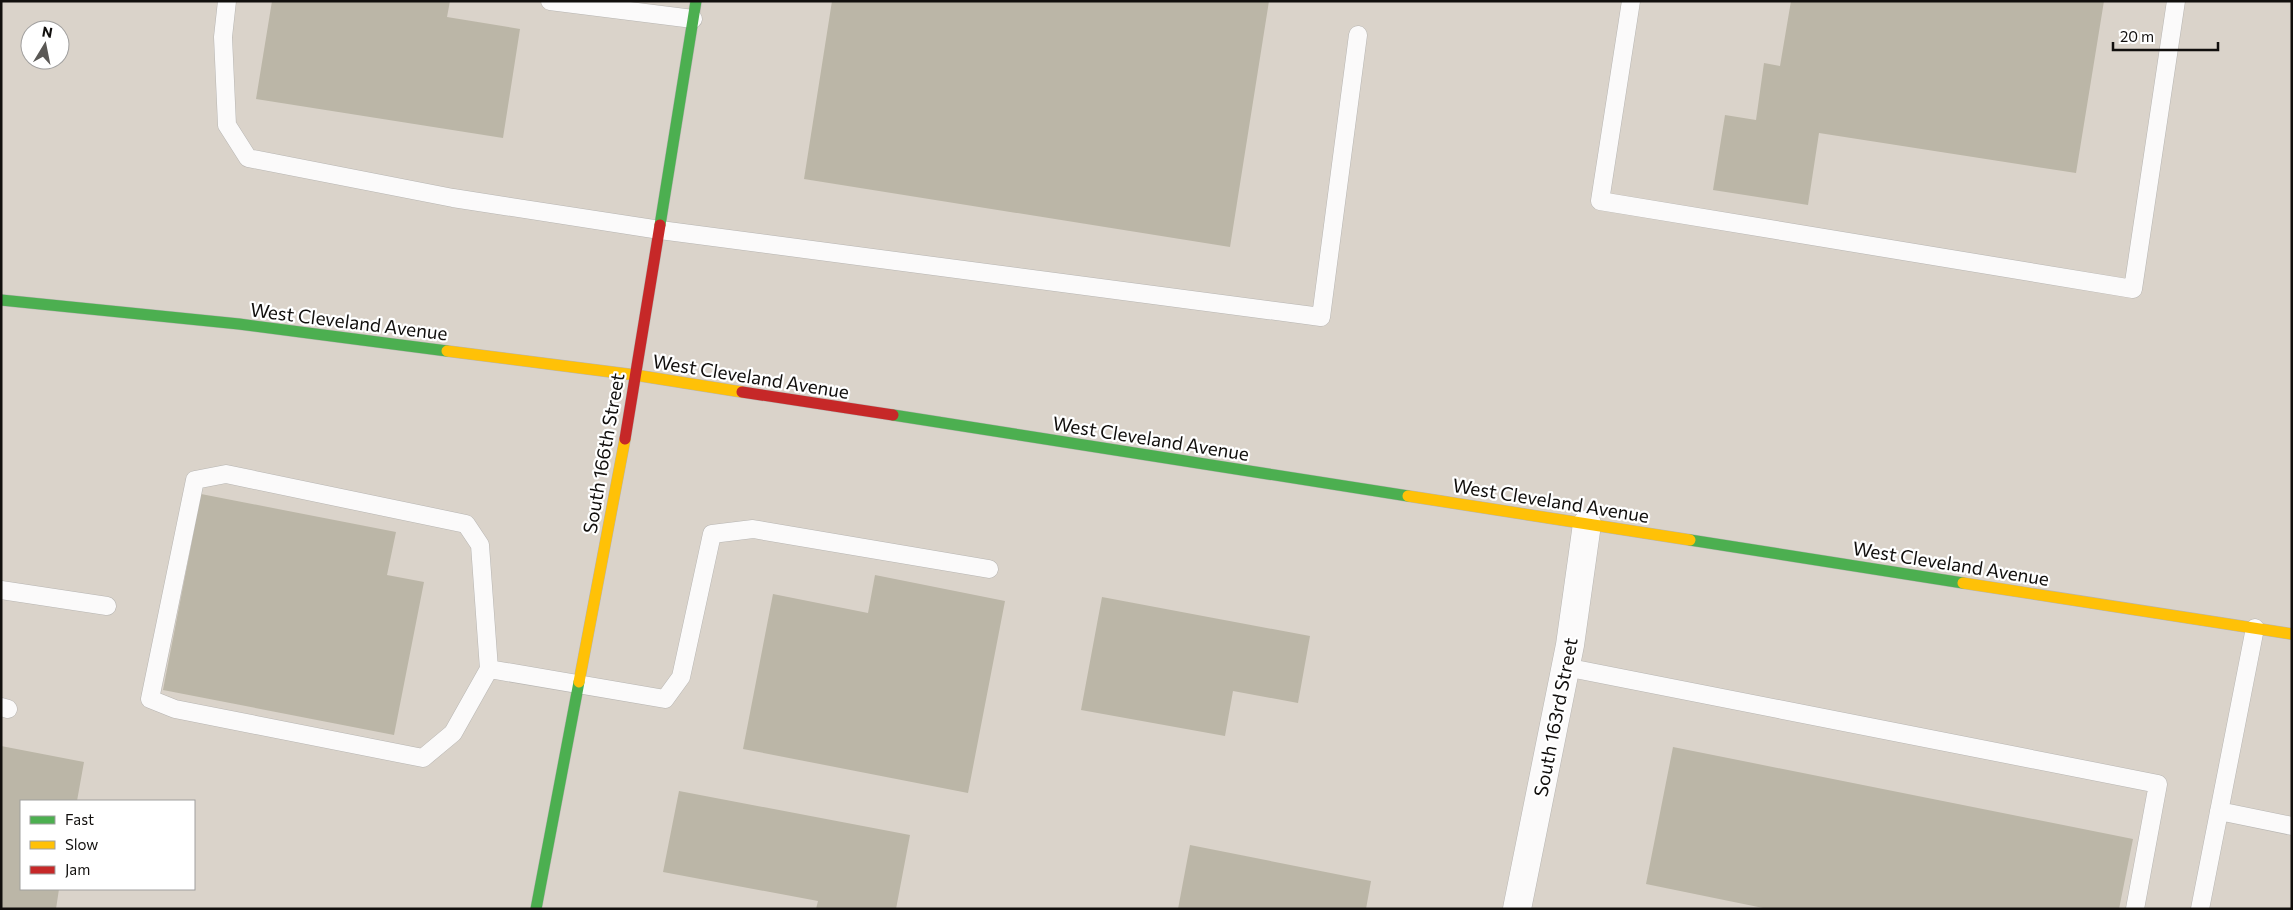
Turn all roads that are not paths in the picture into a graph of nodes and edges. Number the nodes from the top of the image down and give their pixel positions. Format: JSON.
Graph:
{"nodes":[{"id":1,"x":227,"y":1,"type":"edge"},
{"id":2,"x":550,"y":1,"type":"edge"},
{"id":3,"x":696,"y":1,"type":"edge"},
{"id":4,"x":1631,"y":1,"type":"edge"},
{"id":5,"x":2176,"y":1,"type":"edge"},
{"id":6,"x":693,"y":19,"type":"junction"},
{"id":7,"x":1358,"y":35,"type":"dead end"},
{"id":8,"x":660,"y":230,"type":"junction"},
{"id":9,"x":1,"y":300,"type":"edge"},
{"id":10,"x":634,"y":375,"type":"junction"},
{"id":11,"x":1588,"y":524,"type":"junction"},
{"id":12,"x":989,"y":569,"type":"dead end"},
{"id":13,"x":1,"y":590,"type":"edge"},
{"id":14,"x":107,"y":606,"type":"dead end"},
{"id":15,"x":2255,"y":628,"type":"junction"},
{"id":16,"x":2292,"y":634,"type":"edge"},
{"id":17,"x":1565,"y":667,"type":"junction"},
{"id":18,"x":489,"y":668,"type":"junction"},
{"id":19,"x":578,"y":685,"type":"junction"},
{"id":20,"x":2219,"y":811,"type":"junction"},
{"id":21,"x":2292,"y":826,"type":"edge"},
{"id":22,"x":536,"y":909,"type":"edge"},
{"id":23,"x":1517,"y":909,"type":"edge"},
{"id":24,"x":2135,"y":909,"type":"edge"},
{"id":25,"x":2200,"y":909,"type":"edge"}],
"edges":[{"from":1,"to":8,"type":"lane"},
{"from":2,"to":6,"type":"lane"},
{"from":3,"to":6,"type":"main road","name":"South 166th Street"},
{"from":4,"to":5,"type":"lane"},
{"from":6,"to":8,"type":"main road","name":"South 166th Street"},
{"from":7,"to":8,"type":"lane"},
{"from":8,"to":10,"type":"main road","name":"South 166th Street"},
{"from":9,"to":10,"type":"main road","name":"West Cleveland Avenue"},
{"from":10,"to":11,"type":"main road","name":"West Cleveland Avenue"},
{"from":10,"to":19,"type":"main road","name":"South 166th Street"},
{"from":11,"to":15,"type":"main road","name":"West Cleveland Avenue"},
{"from":11,"to":17,"type":"street","name":"South 163rd Street"},
{"from":12,"to":19,"type":"lane"},
{"from":13,"to":14,"type":"lane"},
{"from":15,"to":16,"type":"main road","name":"West Cleveland Avenue"},
{"from":15,"to":20,"type":"lane"},
{"from":17,"to":23,"type":"street","name":"South 163rd Street"},
{"from":17,"to":24,"type":"lane"},
{"from":18,"to":18,"type":"lane"},
{"from":18,"to":19,"type":"lane"},
{"from":19,"to":22,"type":"main road","name":"South 166th Street"},
{"from":20,"to":21,"type":"lane"},
{"from":20,"to":25,"type":"lane"}]}
